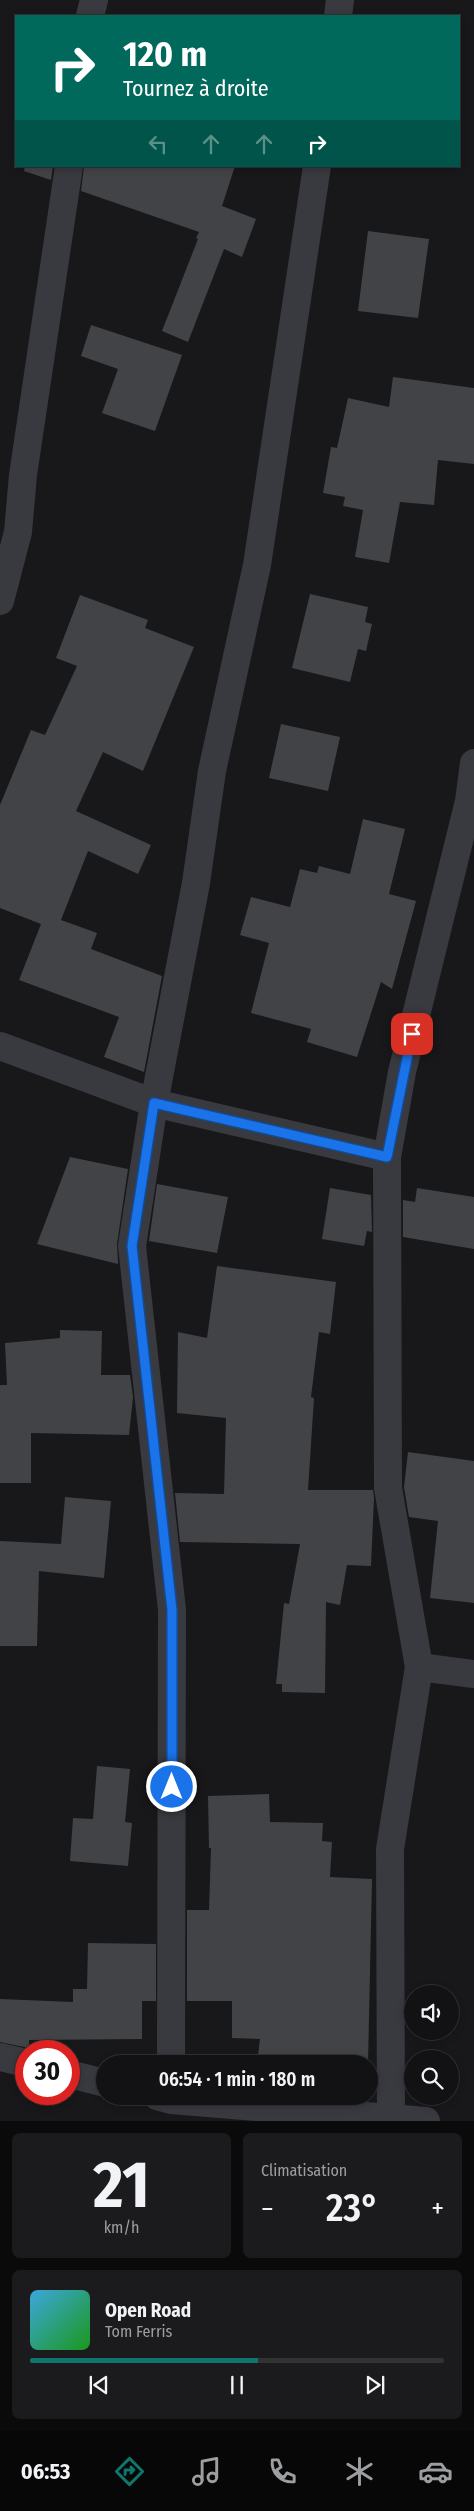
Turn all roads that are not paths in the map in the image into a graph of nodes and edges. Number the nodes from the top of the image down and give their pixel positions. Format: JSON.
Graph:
{"nodes":[{"id":1,"x":94,"y":0,"type":"edge"},
{"id":2,"x":340,"y":0,"type":"edge"},
{"id":3,"x":90,"y":15,"type":"edge"},
{"id":4,"x":338,"y":15,"type":"edge"},
{"id":5,"x":69,"y":167,"type":"edge"},
{"id":6,"x":317,"y":167,"type":"edge"},
{"id":7,"x":0,"y":601,"type":"edge"},
{"id":8,"x":474,"y":764,"type":"edge"},
{"id":9,"x":0,"y":1046,"type":"edge"},
{"id":10,"x":154,"y":1103,"type":"junction"},
{"id":11,"x":387,"y":1157,"type":"junction"},
{"id":12,"x":419,"y":1667,"type":"junction"},
{"id":13,"x":474,"y":1674,"type":"edge"},
{"id":14,"x":171,"y":2055,"type":"edge"},
{"id":15,"x":0,"y":2057,"type":"edge"},
{"id":16,"x":15,"y":2060,"type":"edge"},
{"id":17,"x":80,"y":2077,"type":"edge"},
{"id":18,"x":96,"y":2081,"type":"edge"},
{"id":19,"x":195,"y":2105,"type":"edge"},
{"id":20,"x":390,"y":2119,"type":"edge"},
{"id":21,"x":426,"y":2121,"type":"edge"}],
"edges":[{"from":1,"to":3,"type":"street"},
{"from":2,"to":4,"type":"street"},
{"from":5,"to":7,"type":"street"},
{"from":6,"to":10,"type":"street"},
{"from":8,"to":11,"type":"street"},
{"from":9,"to":10,"type":"street"},
{"from":10,"to":11,"type":"street"},
{"from":10,"to":14,"type":"street"},
{"from":11,"to":12,"type":"street"},
{"from":12,"to":13,"type":"street"},
{"from":12,"to":20,"type":"street"},
{"from":15,"to":16,"type":"street"},
{"from":17,"to":18,"type":"street"},
{"from":19,"to":20,"type":"street"},
{"from":20,"to":21,"type":"street"}]}
